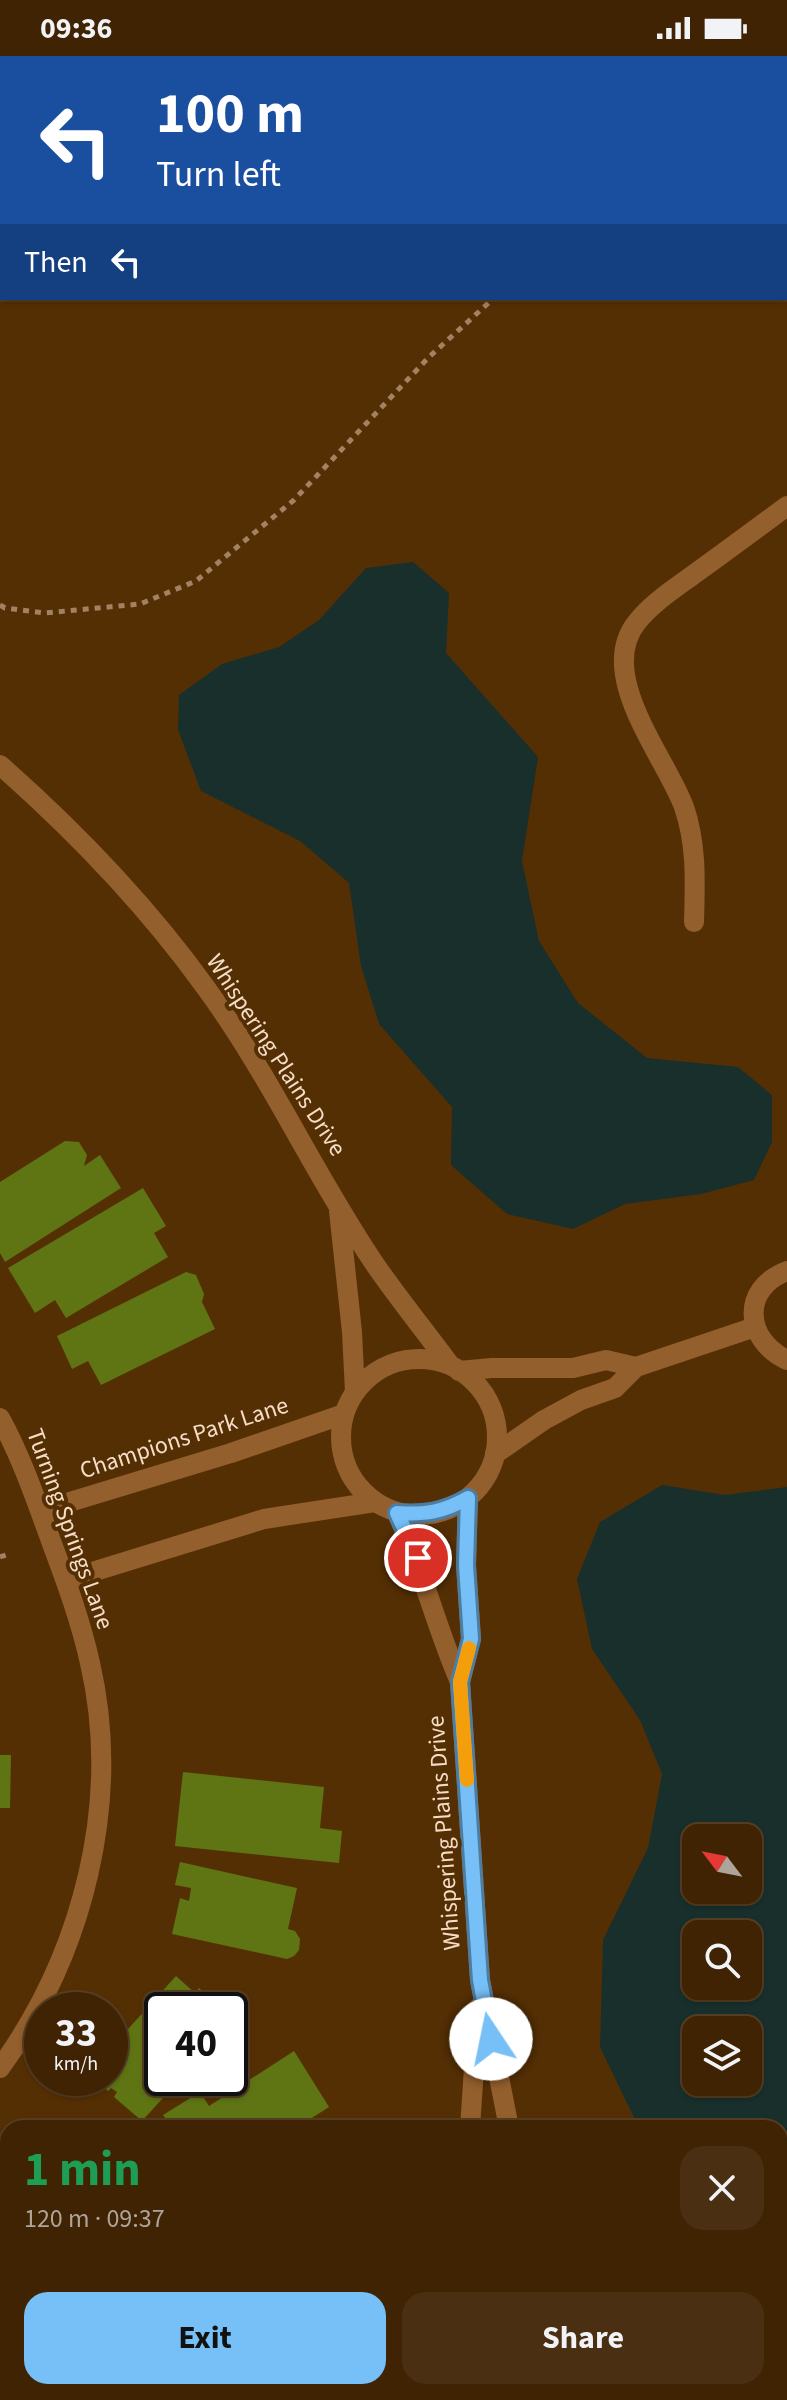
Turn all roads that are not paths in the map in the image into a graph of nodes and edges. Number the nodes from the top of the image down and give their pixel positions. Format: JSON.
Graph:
{"nodes":[{"id":1,"x":787,"y":506,"type":"edge"},
{"id":2,"x":0,"y":765,"type":"edge"},
{"id":3,"x":694,"y":922,"type":"dead end"},
{"id":4,"x":338,"y":1203,"type":"junction"},
{"id":5,"x":787,"y":1271,"type":"edge"},
{"id":6,"x":755,"y":1327,"type":"junction"},
{"id":7,"x":787,"y":1360,"type":"edge"},
{"id":8,"x":636,"y":1367,"type":"junction"},
{"id":9,"x":455,"y":1368,"type":"junction"},
{"id":10,"x":355,"y":1392,"type":"junction"},
{"id":11,"x":344,"y":1414,"type":"junction"},
{"id":12,"x":0,"y":1418,"type":"edge"},
{"id":13,"x":495,"y":1454,"type":"junction"},
{"id":14,"x":468,"y":1498,"type":"junction"},
{"id":15,"x":375,"y":1502,"type":"junction"},
{"id":16,"x":40,"y":1511,"type":"junction"},
{"id":17,"x":397,"y":1513,"type":"junction"},
{"id":18,"x":66,"y":1580,"type":"junction"},
{"id":19,"x":460,"y":1682,"type":"junction"},
{"id":20,"x":480,"y":1980,"type":"junction"},
{"id":21,"x":0,"y":2068,"type":"edge"},
{"id":22,"x":471,"y":2120,"type":"edge"},
{"id":23,"x":507,"y":2120,"type":"edge"}],
"edges":[{"from":1,"to":3,"type":"street"},
{"from":2,"to":4,"type":"street","name":"Whispering Plains Drive"},
{"from":4,"to":9,"type":"street","name":"Whispering Plains Drive"},
{"from":4,"to":10,"type":"street","name":"Whispering Plains Drive"},
{"from":5,"to":6,"type":"street"},
{"from":6,"to":7,"type":"street"},
{"from":6,"to":8,"type":"street"},
{"from":8,"to":9,"type":"street"},
{"from":8,"to":13,"type":"street"},
{"from":9,"to":10,"type":"street"},
{"from":9,"to":13,"type":"street"},
{"from":10,"to":11,"type":"street"},
{"from":11,"to":15,"type":"street"},
{"from":11,"to":16,"type":"street","name":"Champions Park Lane"},
{"from":12,"to":16,"type":"street","name":"Turning Springs Lane"},
{"from":13,"to":14,"type":"street"},
{"from":14,"to":17,"type":"street"},
{"from":14,"to":19,"type":"street","name":"Whispering Plains Drive"},
{"from":15,"to":17,"type":"street"},
{"from":15,"to":18,"type":"street"},
{"from":16,"to":18,"type":"street","name":"Turning Springs Lane"},
{"from":17,"to":19,"type":"street","name":"Whispering Plains Drive"},
{"from":18,"to":21,"type":"street","name":"Turning Springs Lane"},
{"from":19,"to":20,"type":"street","name":"Whispering Plains Drive"},
{"from":20,"to":22,"type":"street","name":"Whispering Plains Drive"},
{"from":20,"to":23,"type":"street","name":"Whispering Plains Drive"}]}
